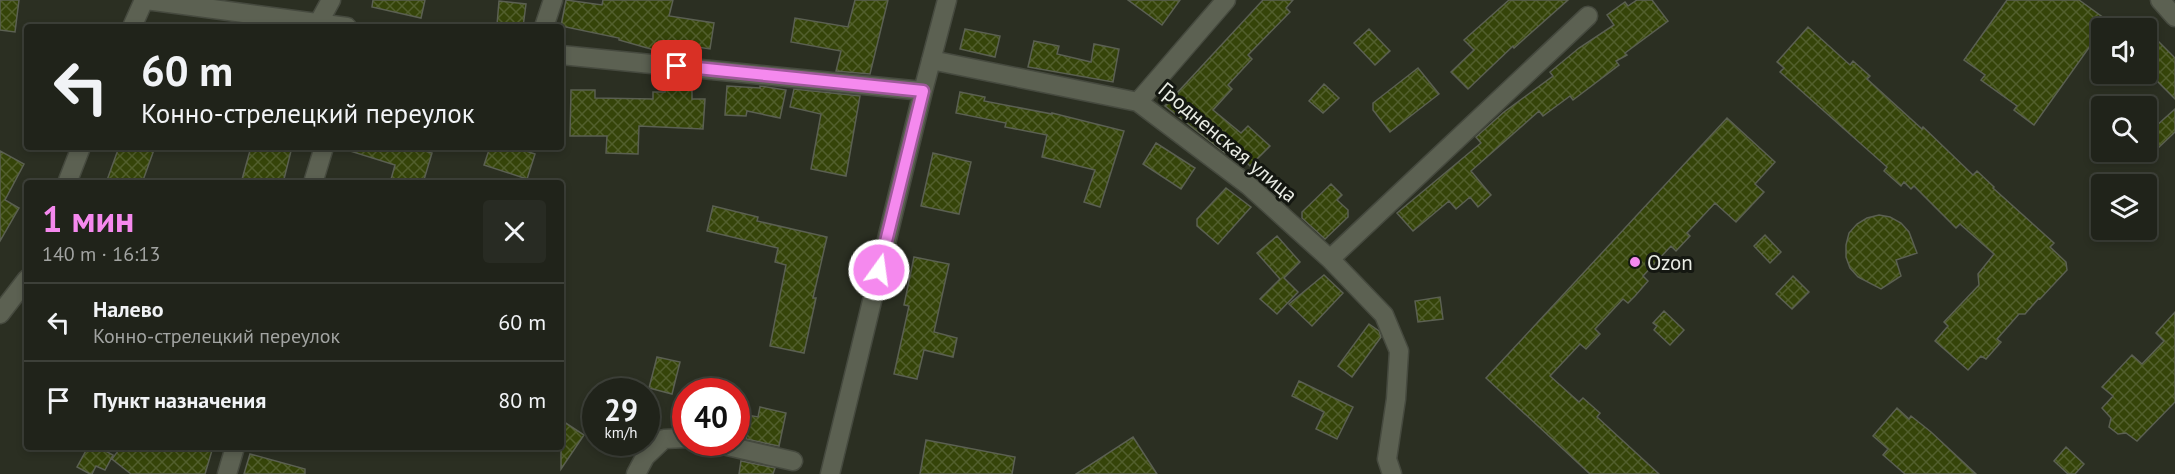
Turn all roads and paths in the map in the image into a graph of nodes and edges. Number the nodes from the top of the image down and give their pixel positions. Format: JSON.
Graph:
{"nodes":[{"id":1,"x":145,"y":0,"type":"edge"},
{"id":2,"x":331,"y":0,"type":"edge"},
{"id":3,"x":553,"y":0,"type":"edge"},
{"id":4,"x":947,"y":0,"type":"edge"},
{"id":5,"x":1226,"y":0,"type":"edge"},
{"id":6,"x":2160,"y":0,"type":"edge"},
{"id":7,"x":1588,"y":16,"type":"dead end"},
{"id":8,"x":2175,"y":17,"type":"edge"},
{"id":9,"x":319,"y":22,"type":"junction"},
{"id":10,"x":133,"y":24,"type":"edge"},
{"id":11,"x":330,"y":24,"type":"edge"},
{"id":12,"x":545,"y":24,"type":"edge"},
{"id":13,"x":564,"y":55,"type":"edge"},
{"id":14,"x":931,"y":60,"type":"junction"},
{"id":15,"x":923,"y":91,"type":"junction"},
{"id":16,"x":1138,"y":102,"type":"junction"},
{"id":17,"x":80,"y":150,"type":"edge"},
{"id":18,"x":323,"y":150,"type":"edge"},
{"id":19,"x":68,"y":180,"type":"edge"},
{"id":20,"x":314,"y":180,"type":"edge"},
{"id":21,"x":1330,"y":259,"type":"junction"},
{"id":22,"x":24,"y":283,"type":"edge"},
{"id":23,"x":0,"y":314,"type":"edge"},
{"id":24,"x":672,"y":439,"type":"edge"},
{"id":25,"x":234,"y":450,"type":"edge"},
{"id":26,"x":750,"y":451,"type":"edge"},
{"id":27,"x":793,"y":461,"type":"dead end"},
{"id":28,"x":227,"y":474,"type":"edge"},
{"id":29,"x":636,"y":474,"type":"edge"},
{"id":30,"x":830,"y":474,"type":"edge"},
{"id":31,"x":1392,"y":474,"type":"edge"}],
"edges":[{"from":1,"to":9,"type":"street"},
{"from":1,"to":10,"type":"street"},
{"from":2,"to":9,"type":"street"},
{"from":3,"to":12,"type":"street"},
{"from":4,"to":14,"type":"street"},
{"from":5,"to":16,"type":"street","name":"Гродненская улица"},
{"from":6,"to":8,"type":"street"},
{"from":7,"to":21,"type":"street"},
{"from":9,"to":11,"type":"street"},
{"from":13,"to":15,"type":"street"},
{"from":14,"to":15,"type":"street"},
{"from":14,"to":16,"type":"street"},
{"from":15,"to":30,"type":"street"},
{"from":16,"to":21,"type":"street","name":"Гродненская улица"},
{"from":17,"to":19,"type":"street"},
{"from":18,"to":20,"type":"street"},
{"from":21,"to":31,"type":"street","name":"Гродненская улица"},
{"from":22,"to":23,"type":"street"},
{"from":24,"to":29,"type":"street"},
{"from":25,"to":28,"type":"street"},
{"from":26,"to":27,"type":"street"}]}
